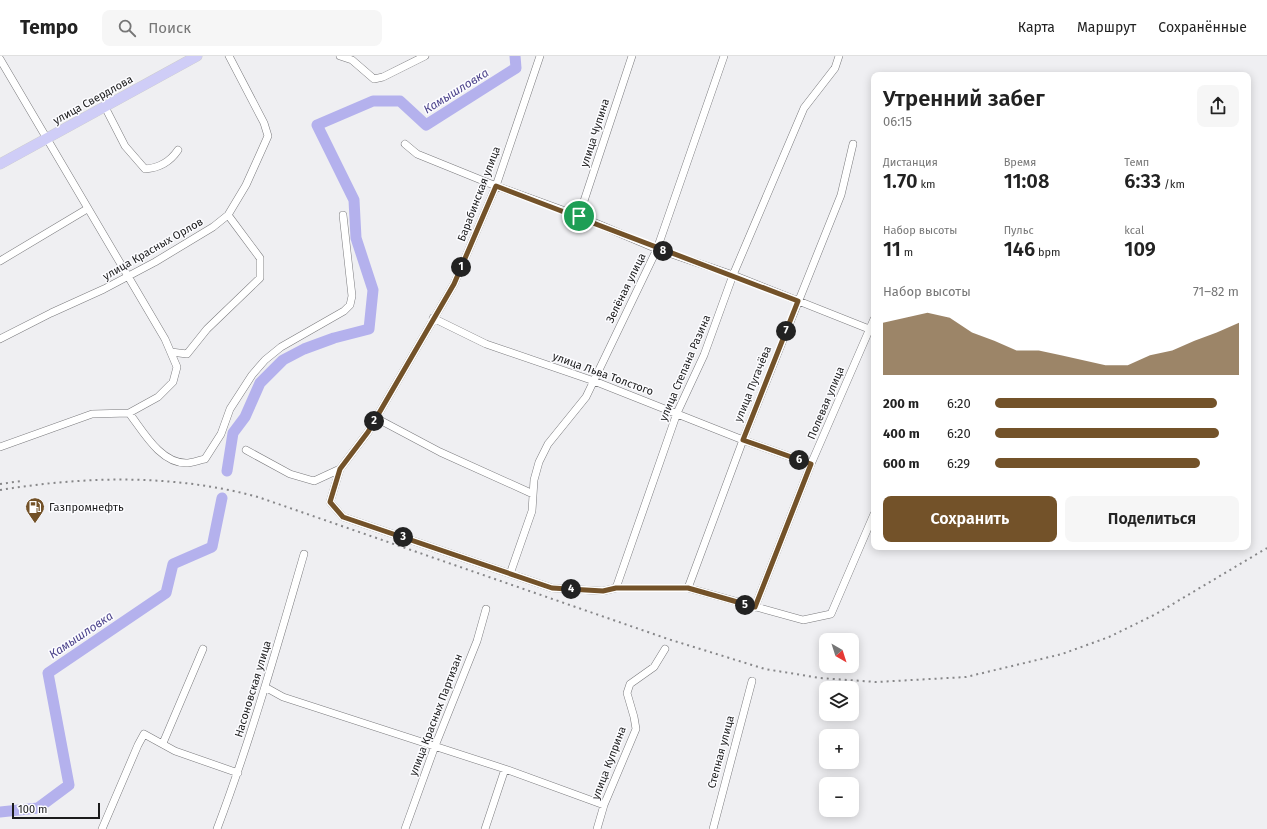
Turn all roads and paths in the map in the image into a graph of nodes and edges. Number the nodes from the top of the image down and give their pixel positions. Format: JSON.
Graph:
{"nodes":[{"id":1,"x":197,"y":56,"type":"edge"},
{"id":2,"x":229,"y":56,"type":"edge"},
{"id":3,"x":340,"y":56,"type":"edge"},
{"id":4,"x":425,"y":56,"type":"edge"},
{"id":5,"x":540,"y":56,"type":"edge"},
{"id":6,"x":632,"y":56,"type":"edge"},
{"id":7,"x":724,"y":56,"type":"edge"},
{"id":8,"x":839,"y":56,"type":"edge"},
{"id":9,"x":352,"y":58,"type":"edge"},
{"id":10,"x":0,"y":59,"type":"edge"},
{"id":11,"x":105,"y":107,"type":"junction"},
{"id":12,"x":48,"y":139,"type":"junction"},
{"id":13,"x":405,"y":144,"type":"dead end"},
{"id":14,"x":853,"y":144,"type":"dead end"},
{"id":15,"x":178,"y":150,"type":"dead end"},
{"id":16,"x":0,"y":164,"type":"edge"},
{"id":17,"x":496,"y":186,"type":"junction"},
{"id":18,"x":87,"y":209,"type":"junction"},
{"id":19,"x":228,"y":215,"type":"junction"},
{"id":20,"x":343,"y":215,"type":"dead end"},
{"id":21,"x":579,"y":216,"type":"junction"},
{"id":22,"x":657,"y":249,"type":"junction"},
{"id":23,"x":0,"y":261,"type":"edge"},
{"id":24,"x":733,"y":275,"type":"junction"},
{"id":25,"x":127,"y":276,"type":"junction"},
{"id":26,"x":798,"y":301,"type":"junction"},
{"id":27,"x":433,"y":318,"type":"junction"},
{"id":28,"x":871,"y":331,"type":"edge"},
{"id":29,"x":871,"y":333,"type":"edge"},
{"id":30,"x":0,"y":339,"type":"edge"},
{"id":31,"x":171,"y":352,"type":"junction"},
{"id":32,"x":594,"y":381,"type":"junction"},
{"id":33,"x":129,"y":413,"type":"junction"},
{"id":34,"x":677,"y":414,"type":"junction"},
{"id":35,"x":376,"y":418,"type":"junction"},
{"id":36,"x":743,"y":440,"type":"junction"},
{"id":37,"x":0,"y":447,"type":"edge"},
{"id":38,"x":246,"y":450,"type":"dead end"},
{"id":39,"x":811,"y":464,"type":"junction"},
{"id":40,"x":340,"y":469,"type":"junction"},
{"id":41,"x":533,"y":494,"type":"junction"},
{"id":42,"x":871,"y":521,"type":"edge"},
{"id":43,"x":304,"y":554,"type":"dead end"},
{"id":44,"x":510,"y":574,"type":"junction"},
{"id":45,"x":616,"y":588,"type":"junction"},
{"id":46,"x":688,"y":588,"type":"junction"},
{"id":47,"x":755,"y":607,"type":"junction"},
{"id":48,"x":486,"y":609,"type":"dead end"},
{"id":49,"x":203,"y":648,"type":"dead end"},
{"id":50,"x":665,"y":649,"type":"dead end"},
{"id":51,"x":752,"y":680,"type":"dead end"},
{"id":52,"x":266,"y":687,"type":"junction"},
{"id":53,"x":163,"y":743,"type":"junction"},
{"id":54,"x":435,"y":746,"type":"junction"},
{"id":55,"x":505,"y":769,"type":"junction"},
{"id":56,"x":238,"y":773,"type":"junction"},
{"id":57,"x":604,"y":805,"type":"junction"},
{"id":58,"x":102,"y":829,"type":"edge"},
{"id":59,"x":217,"y":829,"type":"edge"},
{"id":60,"x":405,"y":829,"type":"edge"},
{"id":61,"x":485,"y":829,"type":"edge"},
{"id":62,"x":597,"y":829,"type":"edge"},
{"id":63,"x":713,"y":829,"type":"edge"}],
"edges":[{"from":1,"to":11,"type":"main road","name":"улица Свердлова"},
{"from":2,"to":19,"type":"street","name":"улица Красных Орлов"},
{"from":3,"to":9,"type":"street"},
{"from":4,"to":9,"type":"street"},
{"from":5,"to":17,"type":"street","name":"Барабинская улица"},
{"from":6,"to":21,"type":"street","name":"улица Чупина"},
{"from":7,"to":22,"type":"street","name":"Зелёная улица"},
{"from":8,"to":24,"type":"street","name":"улица Степана Разина"},
{"from":10,"to":12,"type":"street"},
{"from":11,"to":12,"type":"main road","name":"улица Свердлова"},
{"from":11,"to":15,"type":"street"},
{"from":12,"to":16,"type":"main road","name":"улица Свердлова"},
{"from":12,"to":18,"type":"street"},
{"from":13,"to":17,"type":"street"},
{"from":14,"to":26,"type":"street","name":"улица Пугачёва"},
{"from":17,"to":21,"type":"street"},
{"from":17,"to":27,"type":"street","name":"Барабинская улица"},
{"from":18,"to":23,"type":"street"},
{"from":18,"to":25,"type":"street"},
{"from":19,"to":25,"type":"street","name":"улица Красных Орлов"},
{"from":19,"to":31,"type":"street"},
{"from":20,"to":33,"type":"street"},
{"from":21,"to":22,"type":"street"},
{"from":22,"to":24,"type":"street"},
{"from":22,"to":32,"type":"street","name":"Зелёная улица"},
{"from":24,"to":26,"type":"street"},
{"from":24,"to":34,"type":"street","name":"улица Степана Разина"},
{"from":25,"to":30,"type":"street","name":"улица Красных Орлов"},
{"from":25,"to":31,"type":"street"},
{"from":26,"to":28,"type":"street"},
{"from":26,"to":36,"type":"street","name":"улица Пугачёва"},
{"from":27,"to":32,"type":"street","name":"улица Льва Толстого"},
{"from":27,"to":35,"type":"street","name":"Барабинская улица"},
{"from":29,"to":39,"type":"street","name":"Полевая улица"},
{"from":31,"to":33,"type":"street"},
{"from":32,"to":34,"type":"street","name":"улица Льва Толстого"},
{"from":32,"to":41,"type":"street","name":"Зелёная улица"},
{"from":33,"to":37,"type":"street"},
{"from":34,"to":36,"type":"street","name":"улица Льва Толстого"},
{"from":34,"to":45,"type":"street","name":"улица Степана Разина"},
{"from":35,"to":40,"type":"street","name":"Барабинская улица"},
{"from":35,"to":41,"type":"street"},
{"from":36,"to":39,"type":"street","name":"улица Льва Толстого"},
{"from":36,"to":46,"type":"street","name":"улица Пугачёва"},
{"from":38,"to":40,"type":"street","name":"Барабинская улица"},
{"from":39,"to":47,"type":"street","name":"Полевая улица"},
{"from":40,"to":44,"type":"street"},
{"from":41,"to":44,"type":"street","name":"Зелёная улица"},
{"from":42,"to":47,"type":"street"},
{"from":43,"to":52,"type":"street","name":"Насоновская улица"},
{"from":44,"to":45,"type":"street"},
{"from":45,"to":46,"type":"street"},
{"from":46,"to":47,"type":"street"},
{"from":48,"to":54,"type":"street","name":"улица Красных Партизан"},
{"from":49,"to":53,"type":"street"},
{"from":50,"to":57,"type":"street","name":"улица Куприна"},
{"from":51,"to":63,"type":"street","name":"Степная улица"},
{"from":52,"to":54,"type":"street"},
{"from":52,"to":56,"type":"street","name":"Насоновская улица"},
{"from":53,"to":56,"type":"street"},
{"from":53,"to":58,"type":"street"},
{"from":54,"to":55,"type":"street"},
{"from":54,"to":60,"type":"street","name":"улица Красных Партизан"},
{"from":55,"to":57,"type":"street"},
{"from":55,"to":61,"type":"street"},
{"from":56,"to":59,"type":"street","name":"Насоновская улица"},
{"from":57,"to":62,"type":"street","name":"улица Куприна"}]}
